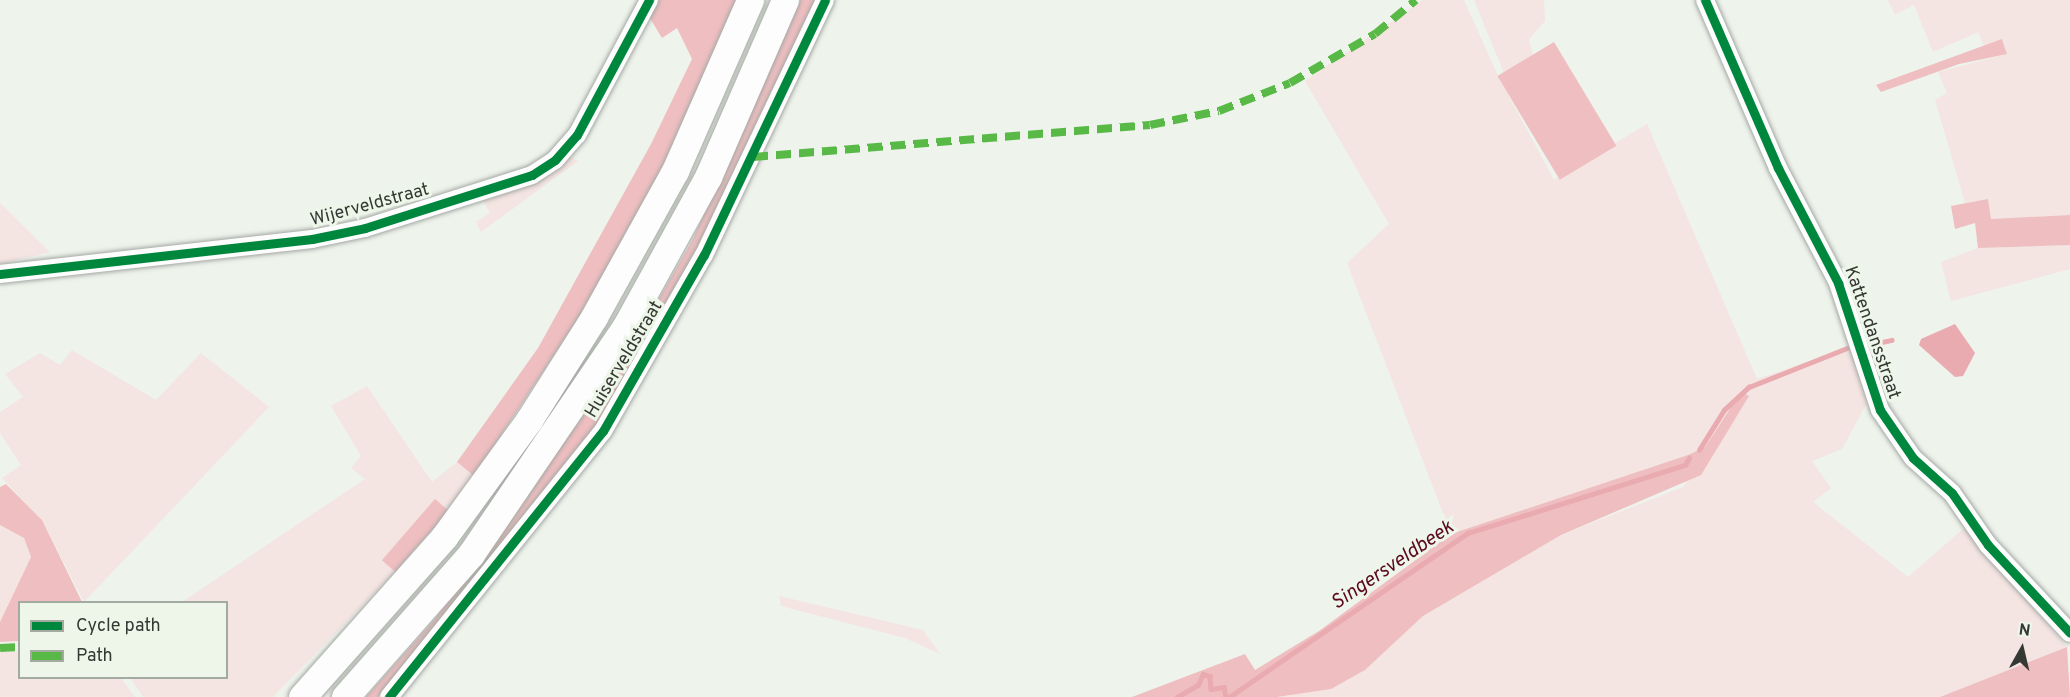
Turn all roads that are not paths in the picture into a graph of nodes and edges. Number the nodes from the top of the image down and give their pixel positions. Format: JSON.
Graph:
{"nodes":[{"id":1,"x":649,"y":0,"type":"edge"},
{"id":2,"x":750,"y":0,"type":"edge"},
{"id":3,"x":784,"y":0,"type":"edge"},
{"id":4,"x":825,"y":0,"type":"edge"},
{"id":5,"x":1706,"y":0,"type":"edge"},
{"id":6,"x":0,"y":274,"type":"edge"},
{"id":7,"x":2070,"y":633,"type":"edge"},
{"id":8,"x":302,"y":697,"type":"edge"},
{"id":9,"x":345,"y":697,"type":"edge"},
{"id":10,"x":389,"y":697,"type":"edge"}],
"edges":[{"from":1,"to":6,"type":"street","name":"Wijerveldstraat"},
{"from":2,"to":8,"type":"highway"},
{"from":3,"to":9,"type":"highway"},
{"from":4,"to":10,"type":"street","name":"Huiserveldstraat"},
{"from":5,"to":7,"type":"street","name":"Kattendansstraat"}]}
